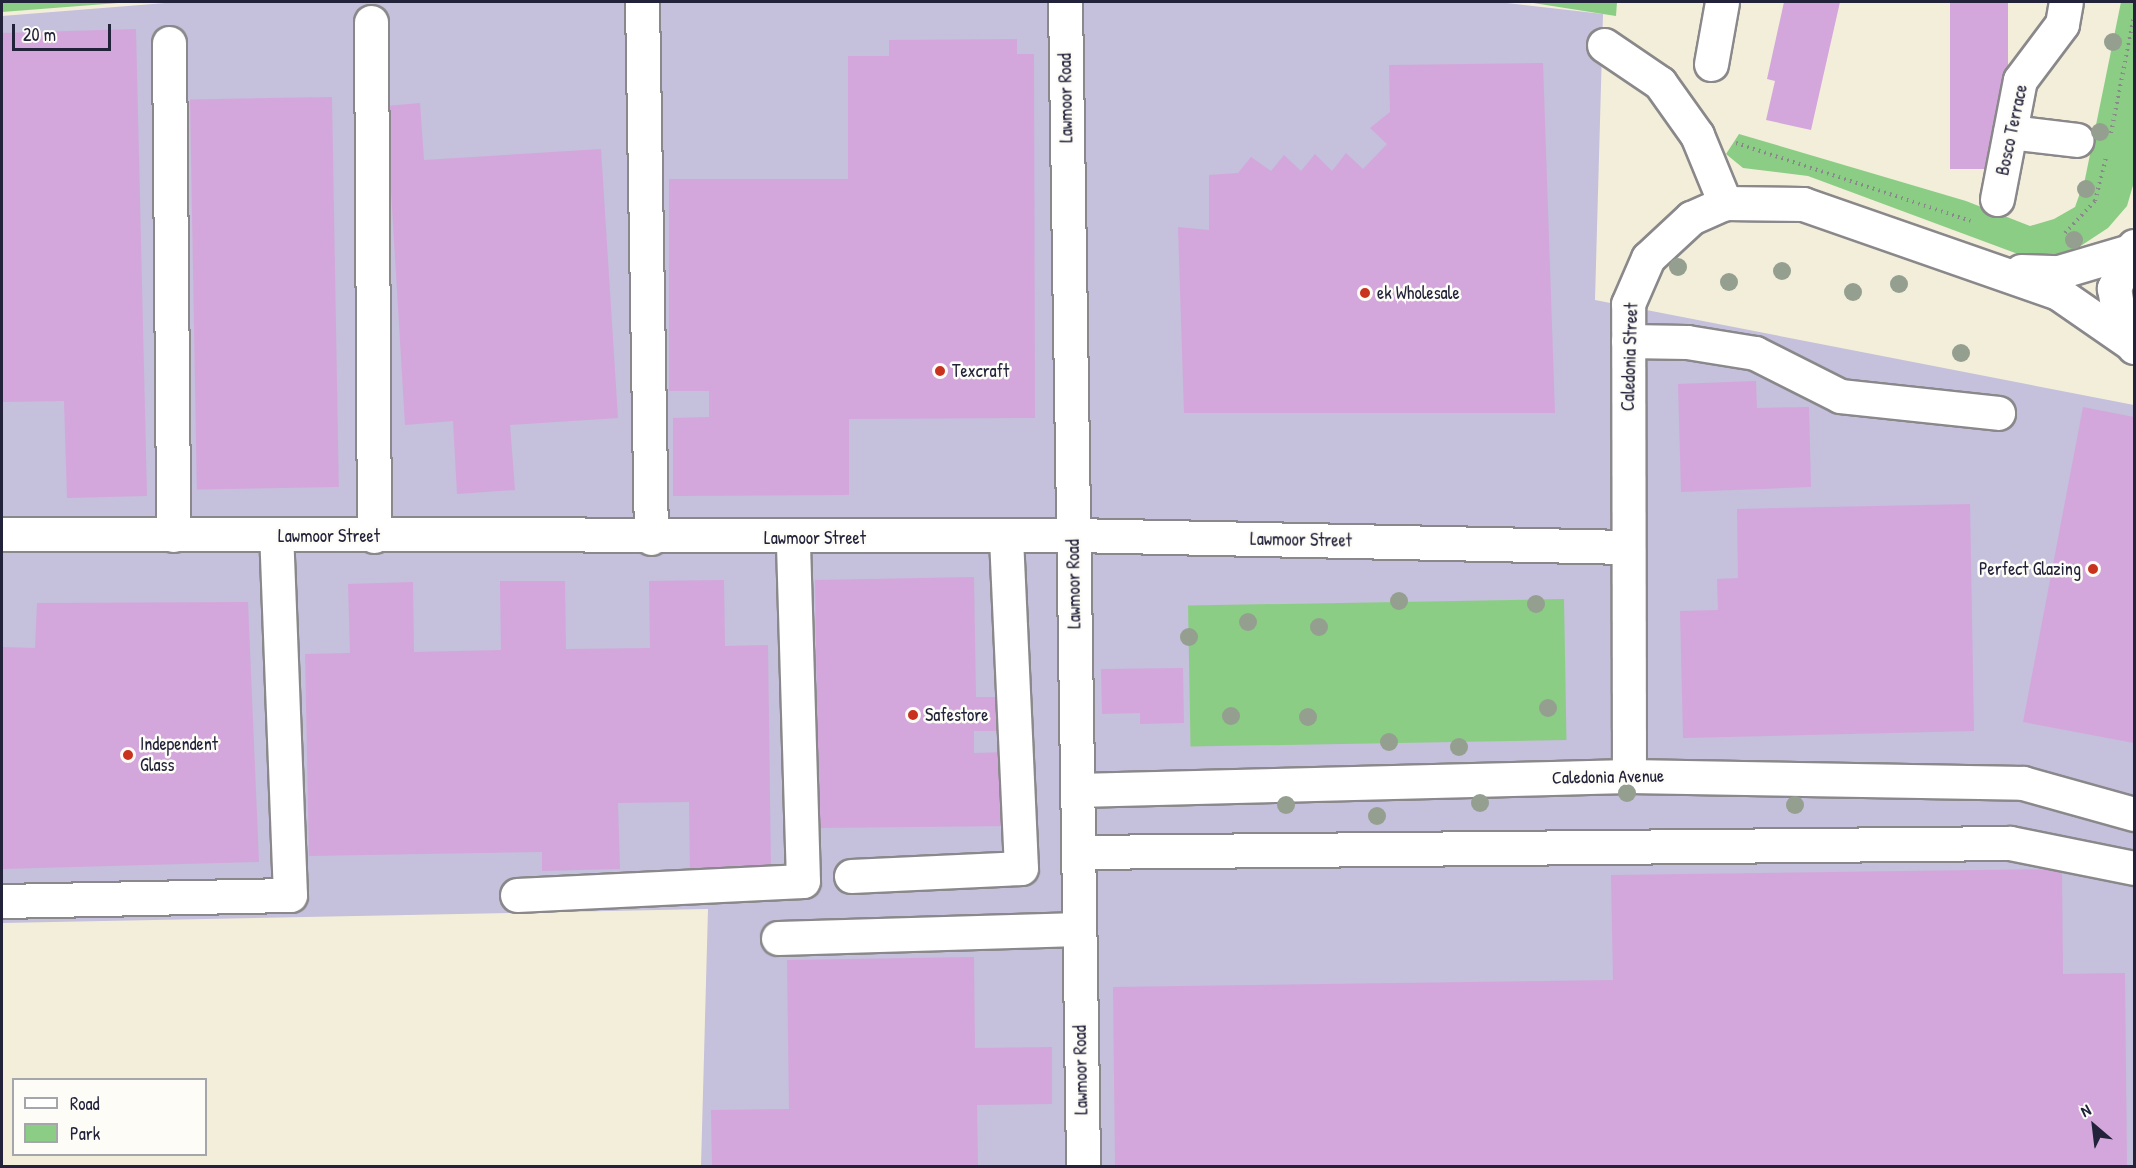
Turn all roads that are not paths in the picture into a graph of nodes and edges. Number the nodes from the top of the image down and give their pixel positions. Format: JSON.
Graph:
{"nodes":[{"id":1,"x":642,"y":2,"type":"edge"},
{"id":2,"x":1065,"y":2,"type":"edge"},
{"id":3,"x":1722,"y":2,"type":"edge"},
{"id":4,"x":2066,"y":2,"type":"edge"},
{"id":5,"x":371,"y":22,"type":"dead end"},
{"id":6,"x":169,"y":43,"type":"dead end"},
{"id":7,"x":1604,"y":45,"type":"dead end"},
{"id":8,"x":1711,"y":64,"type":"dead end"},
{"id":9,"x":2010,"y":132,"type":"junction"},
{"id":10,"x":2077,"y":140,"type":"dead end"},
{"id":11,"x":1725,"y":203,"type":"junction"},
{"id":12,"x":1989,"y":212,"type":"road end"},
{"id":13,"x":2132,"y":248,"type":"edge"},
{"id":14,"x":2007,"y":271,"type":"junction"},
{"id":15,"x":1628,"y":341,"type":"junction"},
{"id":16,"x":2134,"y":346,"type":"edge"},
{"id":17,"x":1998,"y":413,"type":"dead end"},
{"id":18,"x":2,"y":534,"type":"edge"},
{"id":19,"x":173,"y":535,"type":"junction"},
{"id":20,"x":1073,"y":535,"type":"junction"},
{"id":21,"x":276,"y":536,"type":"junction"},
{"id":22,"x":374,"y":536,"type":"junction"},
{"id":23,"x":1006,"y":537,"type":"junction"},
{"id":24,"x":651,"y":538,"type":"junction"},
{"id":25,"x":793,"y":538,"type":"junction"},
{"id":26,"x":1628,"y":547,"type":"junction"},
{"id":27,"x":1629,"y":776,"type":"junction"},
{"id":28,"x":1077,"y":790,"type":"junction"},
{"id":29,"x":2134,"y":814,"type":"edge"},
{"id":30,"x":1078,"y":852,"type":"junction"},
{"id":31,"x":2134,"y":868,"type":"edge"},
{"id":32,"x":851,"y":876,"type":"dead end"},
{"id":33,"x":517,"y":895,"type":"dead end"},
{"id":34,"x":2,"y":902,"type":"edge"},
{"id":35,"x":1079,"y":929,"type":"junction"},
{"id":36,"x":778,"y":938,"type":"dead end"},
{"id":37,"x":1083,"y":1167,"type":"edge"}],
"edges":[{"from":1,"to":24,"type":"street"},
{"from":2,"to":20,"type":"street","name":"Lawmoor Road"},
{"from":3,"to":8,"type":"street"},
{"from":4,"to":9,"type":"street","name":"Bosco Terrace"},
{"from":5,"to":22,"type":"street"},
{"from":6,"to":19,"type":"street"},
{"from":7,"to":11,"type":"street"},
{"from":9,"to":10,"type":"street"},
{"from":9,"to":12,"type":"street","name":"Bosco Terrace"},
{"from":11,"to":14,"type":"street","name":"Caledonia Street"},
{"from":11,"to":15,"type":"street","name":"Caledonia Street"},
{"from":13,"to":14,"type":"street","name":"Caledonia Street"},
{"from":13,"to":16,"type":"street"},
{"from":14,"to":16,"type":"street","name":"Caledonia Street"},
{"from":15,"to":17,"type":"street"},
{"from":15,"to":26,"type":"street","name":"Caledonia Street"},
{"from":18,"to":19,"type":"street","name":"Lawmoor Street"},
{"from":19,"to":21,"type":"street","name":"Lawmoor Street"},
{"from":20,"to":23,"type":"street","name":"Lawmoor Street"},
{"from":20,"to":26,"type":"street","name":"Lawmoor Street"},
{"from":20,"to":28,"type":"street","name":"Lawmoor Road"},
{"from":21,"to":22,"type":"street","name":"Lawmoor Street"},
{"from":21,"to":34,"type":"street"},
{"from":22,"to":24,"type":"street","name":"Lawmoor Street"},
{"from":23,"to":25,"type":"street","name":"Lawmoor Street"},
{"from":23,"to":32,"type":"street"},
{"from":24,"to":25,"type":"street","name":"Lawmoor Street"},
{"from":25,"to":33,"type":"street"},
{"from":26,"to":27,"type":"street","name":"Caledonia Street"},
{"from":27,"to":28,"type":"street","name":"Caledonia Avenue"},
{"from":27,"to":29,"type":"street","name":"Caledonia Avenue"},
{"from":28,"to":30,"type":"street","name":"Lawmoor Road"},
{"from":30,"to":31,"type":"street"},
{"from":30,"to":35,"type":"street","name":"Lawmoor Road"},
{"from":35,"to":36,"type":"street"},
{"from":35,"to":37,"type":"street","name":"Lawmoor Road"}]}
